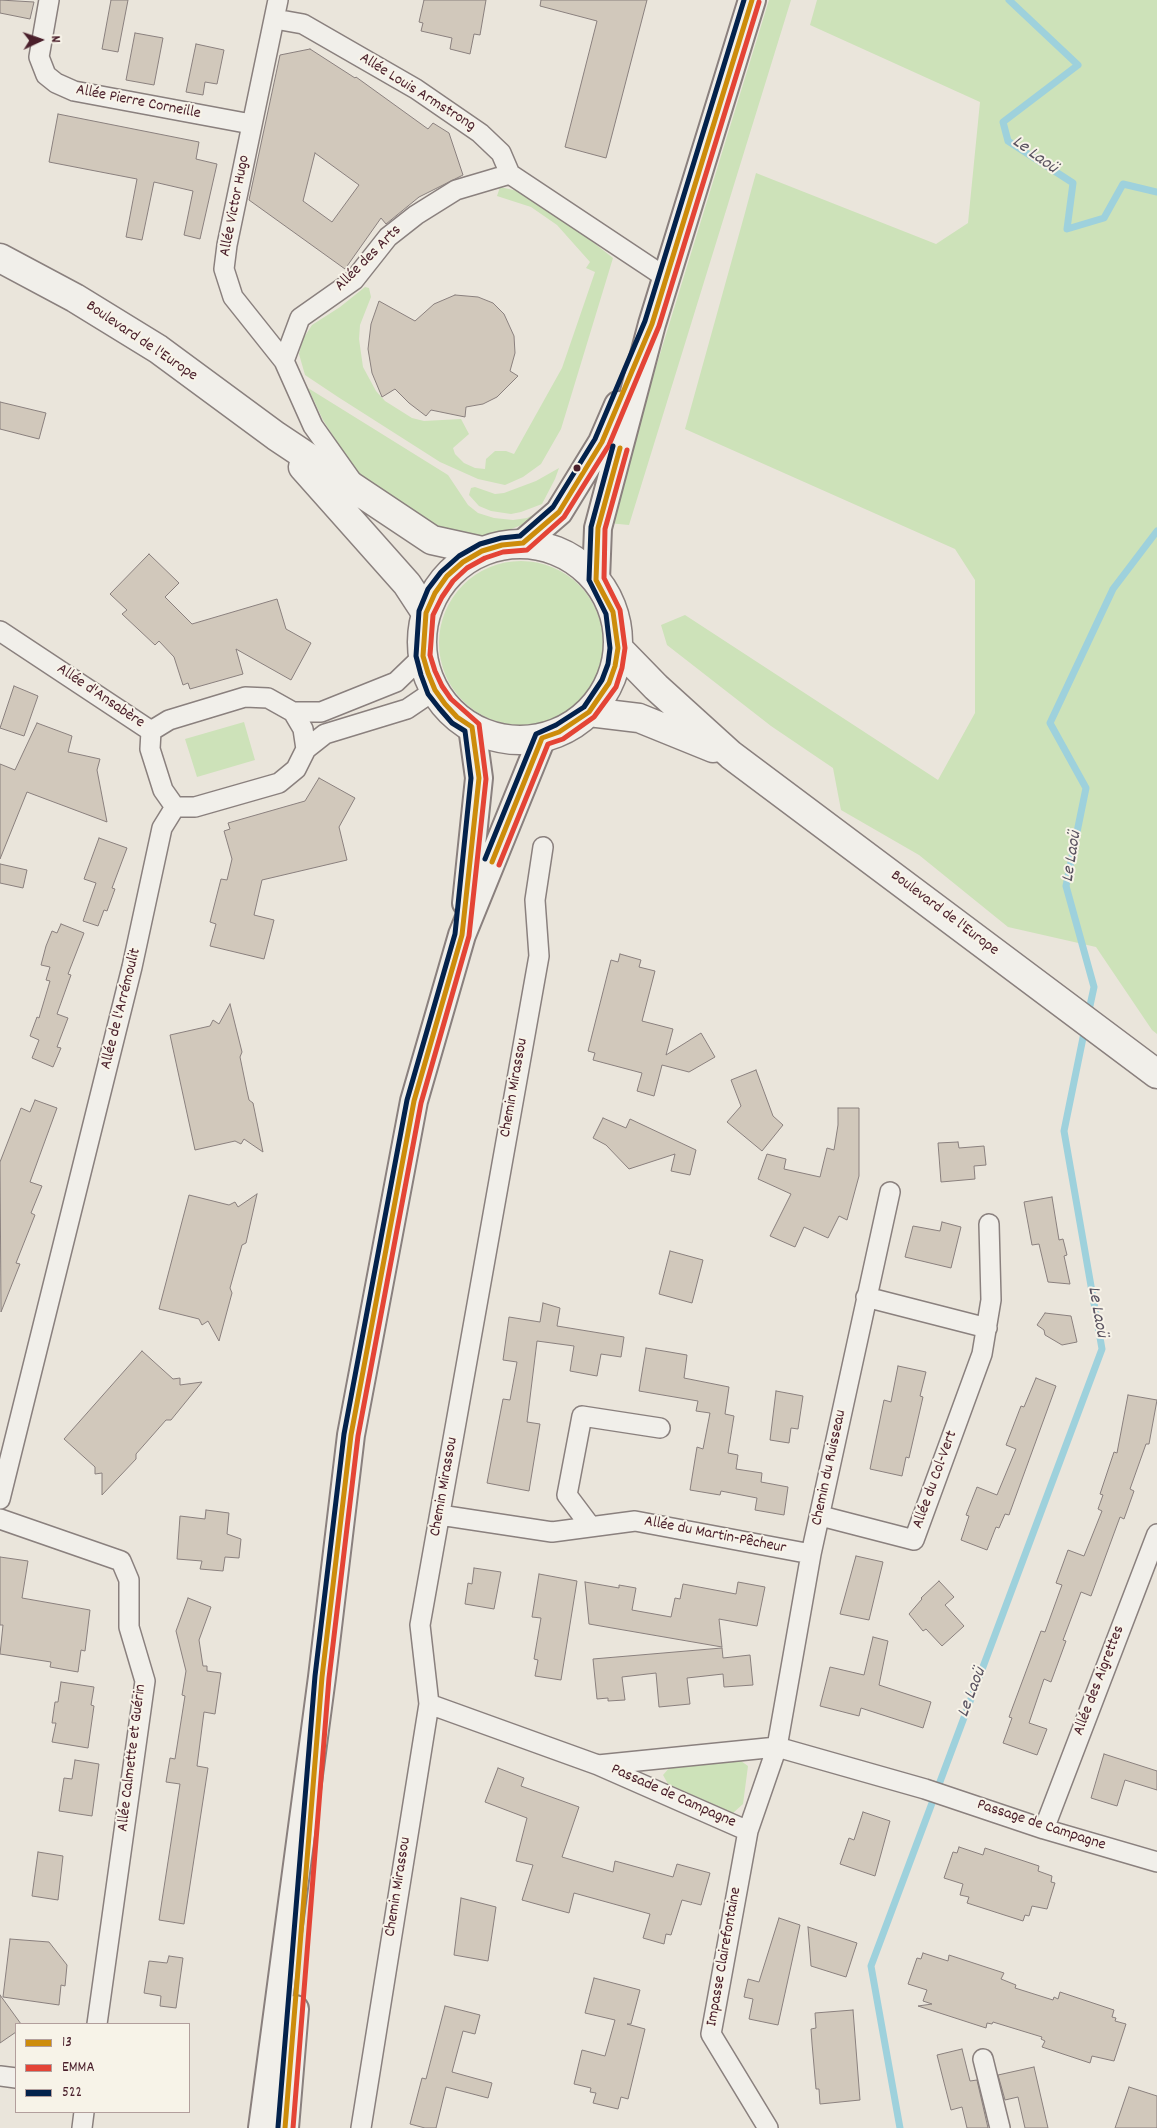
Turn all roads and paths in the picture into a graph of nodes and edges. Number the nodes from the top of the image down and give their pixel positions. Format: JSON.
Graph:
{"nodes":[{"id":1,"x":49,"y":0,"type":"edge"},
{"id":2,"x":278,"y":0,"type":"edge"},
{"id":3,"x":752,"y":0,"type":"edge"},
{"id":4,"x":275,"y":18,"type":"junction"},
{"id":5,"x":252,"y":124,"type":"junction"},
{"id":6,"x":510,"y":174,"type":"junction"},
{"id":7,"x":0,"y":258,"type":"edge"},
{"id":8,"x":665,"y":277,"type":"junction"},
{"id":9,"x":652,"y":324,"type":"junction"},
{"id":10,"x":284,"y":361,"type":"junction"},
{"id":11,"x":276,"y":436,"type":"junction"},
{"id":12,"x":362,"y":494,"type":"junction"},
{"id":13,"x":523,"y":543,"type":"junction"},
{"id":14,"x":482,"y":551,"type":"junction"},
{"id":15,"x":596,"y":580,"type":"junction"},
{"id":16,"x":426,"y":614,"type":"junction"},
{"id":17,"x":0,"y":631,"type":"edge"},
{"id":18,"x":618,"y":648,"type":"junction"},
{"id":19,"x":423,"y":656,"type":"junction"},
{"id":20,"x":435,"y":690,"type":"junction"},
{"id":21,"x":293,"y":712,"type":"junction"},
{"id":22,"x":589,"y":712,"type":"junction"},
{"id":23,"x":472,"y":728,"type":"junction"},
{"id":24,"x":151,"y":731,"type":"junction"},
{"id":25,"x":542,"y":738,"type":"junction"},
{"id":26,"x":306,"y":749,"type":"junction"},
{"id":27,"x":731,"y":755,"type":"junction"},
{"id":28,"x":175,"y":807,"type":"junction"},
{"id":29,"x":544,"y":847,"type":"dead end"},
{"id":30,"x":462,"y":935,"type":"junction"},
{"id":31,"x":1157,"y":1074,"type":"edge"},
{"id":32,"x":890,"y":1192,"type":"dead end"},
{"id":33,"x":989,"y":1224,"type":"dead end"},
{"id":34,"x":866,"y":1297,"type":"junction"},
{"id":35,"x":987,"y":1328,"type":"junction"},
{"id":36,"x":660,"y":1428,"type":"dead end"},
{"id":37,"x":0,"y":1499,"type":"edge"},
{"id":38,"x":440,"y":1515,"type":"junction"},
{"id":39,"x":820,"y":1516,"type":"junction"},
{"id":40,"x":0,"y":1519,"type":"edge"},
{"id":41,"x":590,"y":1527,"type":"junction"},
{"id":42,"x":1157,"y":1534,"type":"edge"},
{"id":43,"x":811,"y":1554,"type":"junction"},
{"id":44,"x":322,"y":1677,"type":"junction"},
{"id":45,"x":428,"y":1704,"type":"junction"},
{"id":46,"x":777,"y":1746,"type":"junction"},
{"id":47,"x":598,"y":1764,"type":"junction"},
{"id":48,"x":925,"y":1789,"type":"joint"},
{"id":49,"x":1044,"y":1829,"type":"junction"},
{"id":50,"x":748,"y":1831,"type":"junction"},
{"id":51,"x":1157,"y":1862,"type":"edge"},
{"id":52,"x":97,"y":2023,"type":"edge"},
{"id":53,"x":983,"y":2059,"type":"dead end"},
{"id":54,"x":0,"y":2076,"type":"edge"},
{"id":55,"x":15,"y":2078,"type":"edge"},
{"id":56,"x":84,"y":2113,"type":"edge"},
{"id":57,"x":82,"y":2128,"type":"edge"},
{"id":58,"x":262,"y":2128,"type":"edge"},
{"id":59,"x":285,"y":2128,"type":"edge"},
{"id":60,"x":361,"y":2128,"type":"edge"},
{"id":61,"x":768,"y":2128,"type":"edge"},
{"id":62,"x":1000,"y":2128,"type":"edge"}],
"edges":[{"from":1,"to":5,"type":"street","name":"Allée Pierre Corneille"},
{"from":2,"to":4,"type":"street","name":"Allée Victor Hugo"},
{"from":3,"to":8,"type":"main road"},
{"from":4,"to":5,"type":"street","name":"Allée Victor Hugo"},
{"from":4,"to":6,"type":"street","name":"Allée Louis Armstrong"},
{"from":5,"to":10,"type":"street","name":"Allée Victor Hugo"},
{"from":6,"to":8,"type":"street","name":"Allée Louis Armstrong"},
{"from":6,"to":10,"type":"street","name":"Allée des Arts"},
{"from":7,"to":11,"type":"main road","name":"Boulevard de l'Europe"},
{"from":8,"to":9,"type":"main road"},
{"from":9,"to":13,"type":"main road"},
{"from":9,"to":15,"type":"main road"},
{"from":10,"to":12,"type":"street","name":"Allée Victor Hugo"},
{"from":11,"to":12,"type":"main road","name":"Boulevard de l'Europe"},
{"from":11,"to":16,"type":"main road","name":"Boulevard de l'Europe"},
{"from":12,"to":14,"type":"main road","name":"Boulevard de l'Europe"},
{"from":13,"to":14,"type":"main road"},
{"from":13,"to":15,"type":"main road"},
{"from":14,"to":16,"type":"main road"},
{"from":15,"to":18,"type":"main road"},
{"from":16,"to":19,"type":"main road"},
{"from":17,"to":24,"type":"street","name":"Allée d'Ansabère"},
{"from":18,"to":22,"type":"main road"},
{"from":18,"to":27,"type":"main road","name":"Boulevard de l'Europe"},
{"from":19,"to":20,"type":"main road"},
{"from":19,"to":21,"type":"street","name":"Allée d'Ansabère"},
{"from":20,"to":23,"type":"main road"},
{"from":20,"to":26,"type":"street"},
{"from":21,"to":24,"type":"street","name":"Allée d'Ansabère"},
{"from":21,"to":26,"type":"street"},
{"from":22,"to":25,"type":"main road"},
{"from":22,"to":27,"type":"main road","name":"Boulevard de l'Europe"},
{"from":23,"to":25,"type":"main road"},
{"from":23,"to":30,"type":"main road"},
{"from":24,"to":28,"type":"street"},
{"from":25,"to":30,"type":"main road"},
{"from":26,"to":28,"type":"street"},
{"from":27,"to":31,"type":"main road","name":"Boulevard de l'Europe"},
{"from":28,"to":37,"type":"street","name":"Allée de l'Arrémoulit"},
{"from":29,"to":38,"type":"street","name":"Chemin Mirassou"},
{"from":30,"to":44,"type":"main road"},
{"from":32,"to":34,"type":"street","name":"Chemin du Ruisseau"},
{"from":33,"to":35,"type":"street","name":"Allée du Col-Vert"},
{"from":34,"to":35,"type":"street"},
{"from":34,"to":39,"type":"street","name":"Chemin du Ruisseau"},
{"from":35,"to":39,"type":"street","name":"Allée du Col-Vert"},
{"from":36,"to":41,"type":"street"},
{"from":38,"to":41,"type":"street","name":"Allée du Martin-Pêcheur"},
{"from":38,"to":45,"type":"street","name":"Chemin Mirassou"},
{"from":39,"to":43,"type":"street","name":"Chemin du Ruisseau"},
{"from":40,"to":52,"type":"street","name":"Allée Calmette et Guérin"},
{"from":41,"to":43,"type":"street","name":"Allée du Martin-Pêcheur"},
{"from":42,"to":49,"type":"street","name":"Allée des Aigrettes"},
{"from":43,"to":46,"type":"street","name":"Chemin du Ruisseau"},
{"from":44,"to":58,"type":"main road"},
{"from":44,"to":59,"type":"main road"},
{"from":45,"to":47,"type":"street","name":"Passade de Campagne"},
{"from":45,"to":60,"type":"street","name":"Chemin Mirassou"},
{"from":46,"to":47,"type":"street","name":"Passade de Campagne"},
{"from":46,"to":48,"type":"street","name":"Passade de Campagne"},
{"from":46,"to":50,"type":"street","name":"Passade de Campagne"},
{"from":47,"to":50,"type":"street","name":"Passade de Campagne"},
{"from":48,"to":49,"type":"street","name":"Passage de Campagne"},
{"from":49,"to":51,"type":"street","name":"Passage de Campagne"},
{"from":50,"to":61,"type":"street","name":"Impasse Clairefontaine"},
{"from":53,"to":62,"type":"street"},
{"from":54,"to":55,"type":"street"},
{"from":56,"to":57,"type":"street"}]}
